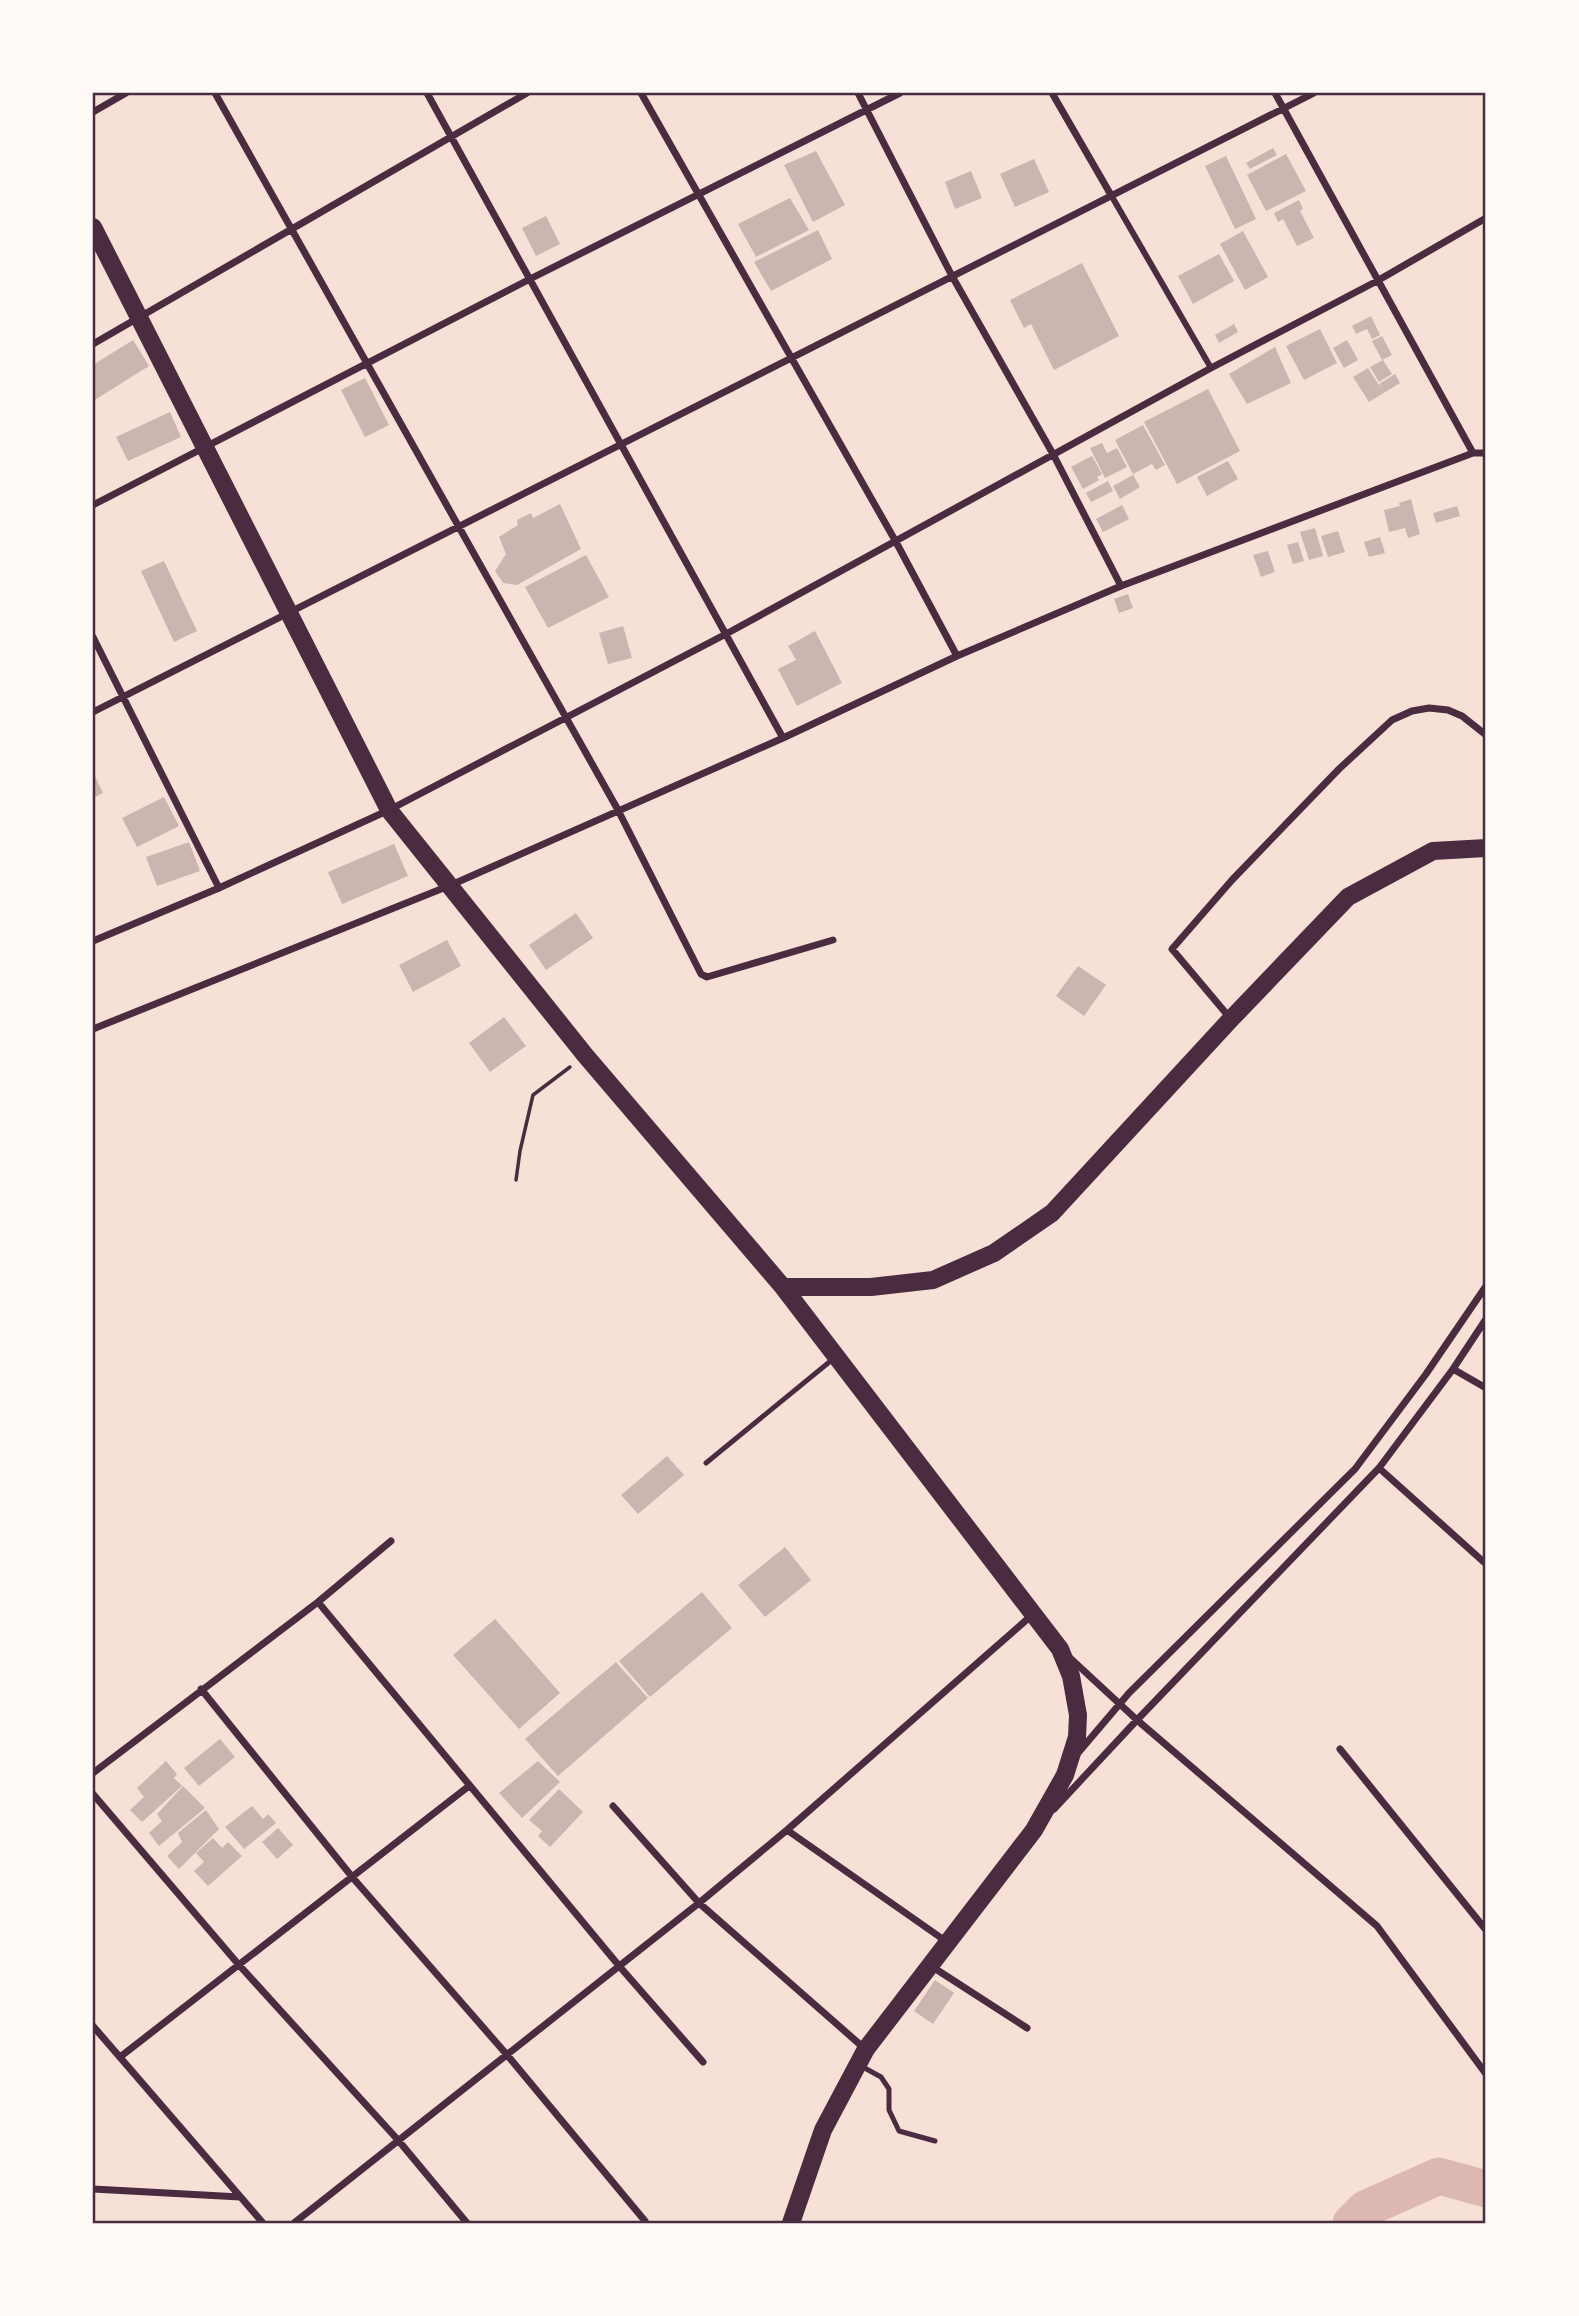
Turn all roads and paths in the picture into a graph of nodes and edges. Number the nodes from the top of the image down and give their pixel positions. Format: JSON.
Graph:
{"nodes":[{"id":1,"x":126,"y":93,"type":"edge"},
{"id":2,"x":215,"y":93,"type":"edge"},
{"id":3,"x":427,"y":93,"type":"edge"},
{"id":4,"x":527,"y":93,"type":"edge"},
{"id":5,"x":641,"y":93,"type":"edge"},
{"id":6,"x":858,"y":93,"type":"edge"},
{"id":7,"x":900,"y":93,"type":"edge"},
{"id":8,"x":1052,"y":93,"type":"edge"},
{"id":9,"x":1275,"y":93,"type":"edge"},
{"id":10,"x":1314,"y":93,"type":"edge"},
{"id":11,"x":1283,"y":109,"type":"junction"},
{"id":12,"x":866,"y":110,"type":"junction"},
{"id":13,"x":93,"y":112,"type":"edge"},
{"id":14,"x":451,"y":137,"type":"junction"},
{"id":15,"x":698,"y":194,"type":"junction"},
{"id":16,"x":1111,"y":195,"type":"junction"},
{"id":17,"x":1486,"y":218,"type":"edge"},
{"id":18,"x":93,"y":227,"type":"edge"},
{"id":19,"x":292,"y":229,"type":"junction"},
{"id":20,"x":952,"y":276,"type":"junction"},
{"id":21,"x":530,"y":279,"type":"junction"},
{"id":22,"x":1377,"y":281,"type":"junction"},
{"id":23,"x":138,"y":318,"type":"junction"},
{"id":24,"x":93,"y":344,"type":"edge"},
{"id":25,"x":790,"y":358,"type":"junction"},
{"id":26,"x":368,"y":363,"type":"junction"},
{"id":27,"x":1210,"y":368,"type":"junction"},
{"id":28,"x":621,"y":444,"type":"junction"},
{"id":29,"x":205,"y":447,"type":"junction"},
{"id":30,"x":1473,"y":453,"type":"junction"},
{"id":31,"x":1486,"y":453,"type":"edge"},
{"id":32,"x":1053,"y":454,"type":"junction"},
{"id":33,"x":93,"y":505,"type":"edge"},
{"id":34,"x":458,"y":527,"type":"junction"},
{"id":35,"x":896,"y":542,"type":"junction"},
{"id":36,"x":1121,"y":586,"type":"junction"},
{"id":37,"x":288,"y":612,"type":"junction"},
{"id":38,"x":726,"y":634,"type":"junction"},
{"id":39,"x":93,"y":637,"type":"edge"},
{"id":40,"x":957,"y":656,"type":"junction"},
{"id":41,"x":122,"y":696,"type":"junction"},
{"id":42,"x":93,"y":712,"type":"edge"},
{"id":43,"x":565,"y":717,"type":"junction"},
{"id":44,"x":1486,"y":736,"type":"edge"},
{"id":45,"x":783,"y":738,"type":"junction"},
{"id":46,"x":389,"y":810,"type":"junction"},
{"id":47,"x":618,"y":810,"type":"junction"},
{"id":48,"x":1486,"y":848,"type":"edge"},
{"id":49,"x":451,"y":885,"type":"junction"},
{"id":50,"x":219,"y":888,"type":"junction"},
{"id":51,"x":833,"y":940,"type":"dead end"},
{"id":52,"x":93,"y":942,"type":"edge"},
{"id":53,"x":1231,"y":1018,"type":"junction"},
{"id":54,"x":93,"y":1029,"type":"edge"},
{"id":55,"x":585,"y":1055,"type":"junction"},
{"id":56,"x":516,"y":1180,"type":"dead end"},
{"id":57,"x":1486,"y":1286,"type":"edge"},
{"id":58,"x":783,"y":1287,"type":"junction"},
{"id":59,"x":1486,"y":1319,"type":"edge"},
{"id":60,"x":836,"y":1357,"type":"junction"},
{"id":61,"x":1453,"y":1369,"type":"junction"},
{"id":62,"x":1486,"y":1388,"type":"edge"},
{"id":63,"x":706,"y":1463,"type":"dead end"},
{"id":64,"x":1379,"y":1468,"type":"junction"},
{"id":65,"x":391,"y":1541,"type":"dead end"},
{"id":66,"x":1486,"y":1564,"type":"edge"},
{"id":67,"x":318,"y":1602,"type":"junction"},
{"id":68,"x":1033,"y":1614,"type":"junction"},
{"id":69,"x":1060,"y":1649,"type":"junction"},
{"id":70,"x":201,"y":1689,"type":"junction"},
{"id":71,"x":1119,"y":1704,"type":"junction"},
{"id":72,"x":1137,"y":1720,"type":"junction"},
{"id":73,"x":1340,"y":1749,"type":"dead end"},
{"id":74,"x":1071,"y":1762,"type":"junction"},
{"id":75,"x":93,"y":1773,"type":"edge"},
{"id":76,"x":469,"y":1786,"type":"junction"},
{"id":77,"x":93,"y":1794,"type":"edge"},
{"id":78,"x":613,"y":1806,"type":"dead end"},
{"id":79,"x":787,"y":1830,"type":"junction"},
{"id":80,"x":1034,"y":1830,"type":"junction"},
{"id":81,"x":353,"y":1878,"type":"junction"},
{"id":82,"x":699,"y":1903,"type":"junction"},
{"id":83,"x":1486,"y":1930,"type":"edge"},
{"id":84,"x":948,"y":1942,"type":"junction"},
{"id":85,"x":239,"y":1965,"type":"junction"},
{"id":86,"x":930,"y":1966,"type":"junction"},
{"id":87,"x":620,"y":1967,"type":"junction"},
{"id":88,"x":93,"y":2026,"type":"edge"},
{"id":89,"x":1027,"y":2028,"type":"dead end"},
{"id":90,"x":508,"y":2056,"type":"junction"},
{"id":91,"x":120,"y":2057,"type":"junction"},
{"id":92,"x":862,"y":2057,"type":"junction"},
{"id":93,"x":703,"y":2062,"type":"dead end"},
{"id":94,"x":1486,"y":2074,"type":"edge"},
{"id":95,"x":398,"y":2140,"type":"junction"},
{"id":96,"x":936,"y":2141,"type":"dead end"},
{"id":97,"x":93,"y":2189,"type":"edge"},
{"id":98,"x":240,"y":2197,"type":"junction"},
{"id":99,"x":645,"y":2221,"type":"dead end"},
{"id":100,"x":263,"y":2223,"type":"edge"},
{"id":101,"x":294,"y":2223,"type":"edge"},
{"id":102,"x":467,"y":2223,"type":"edge"},
{"id":103,"x":791,"y":2223,"type":"edge"}],
"edges":[{"from":1,"to":13,"type":"street"},
{"from":2,"to":19,"type":"street"},
{"from":3,"to":14,"type":"street"},
{"from":4,"to":14,"type":"street"},
{"from":5,"to":15,"type":"street"},
{"from":6,"to":12,"type":"street"},
{"from":7,"to":12,"type":"street"},
{"from":8,"to":16,"type":"street"},
{"from":9,"to":11,"type":"street"},
{"from":10,"to":11,"type":"street"},
{"from":11,"to":16,"type":"street"},
{"from":11,"to":22,"type":"street"},
{"from":12,"to":15,"type":"street"},
{"from":12,"to":20,"type":"street"},
{"from":14,"to":19,"type":"street"},
{"from":14,"to":21,"type":"street"},
{"from":15,"to":21,"type":"street"},
{"from":15,"to":25,"type":"street"},
{"from":16,"to":20,"type":"street"},
{"from":16,"to":27,"type":"street"},
{"from":17,"to":22,"type":"street"},
{"from":18,"to":23,"type":"main road"},
{"from":19,"to":23,"type":"street"},
{"from":19,"to":26,"type":"street"},
{"from":20,"to":25,"type":"street"},
{"from":20,"to":32,"type":"street"},
{"from":21,"to":26,"type":"street"},
{"from":21,"to":28,"type":"street"},
{"from":22,"to":27,"type":"street"},
{"from":22,"to":30,"type":"street"},
{"from":23,"to":24,"type":"street"},
{"from":23,"to":29,"type":"main road"},
{"from":25,"to":28,"type":"street"},
{"from":25,"to":35,"type":"street"},
{"from":26,"to":29,"type":"street"},
{"from":26,"to":34,"type":"street"},
{"from":27,"to":32,"type":"street"},
{"from":28,"to":34,"type":"street"},
{"from":28,"to":38,"type":"street"},
{"from":29,"to":33,"type":"street"},
{"from":29,"to":37,"type":"main road"},
{"from":30,"to":31,"type":"street"},
{"from":30,"to":36,"type":"street"},
{"from":32,"to":35,"type":"street"},
{"from":32,"to":36,"type":"street"},
{"from":34,"to":37,"type":"street"},
{"from":34,"to":43,"type":"street"},
{"from":35,"to":38,"type":"street"},
{"from":35,"to":40,"type":"street"},
{"from":36,"to":40,"type":"street"},
{"from":37,"to":41,"type":"street"},
{"from":37,"to":46,"type":"main road"},
{"from":38,"to":43,"type":"street"},
{"from":38,"to":45,"type":"street"},
{"from":39,"to":41,"type":"street"},
{"from":40,"to":45,"type":"street"},
{"from":41,"to":42,"type":"street"},
{"from":41,"to":50,"type":"street"},
{"from":43,"to":46,"type":"street"},
{"from":43,"to":47,"type":"street"},
{"from":44,"to":53,"type":"street"},
{"from":45,"to":47,"type":"street"},
{"from":46,"to":49,"type":"main road"},
{"from":46,"to":50,"type":"street"},
{"from":47,"to":49,"type":"street"},
{"from":47,"to":51,"type":"street"},
{"from":48,"to":53,"type":"main road"},
{"from":49,"to":54,"type":"street"},
{"from":49,"to":55,"type":"main road"},
{"from":50,"to":52,"type":"street"},
{"from":53,"to":58,"type":"main road"},
{"from":55,"to":56,"type":"path"},
{"from":55,"to":58,"type":"main road"},
{"from":57,"to":71,"type":"street"},
{"from":58,"to":60,"type":"main road"},
{"from":59,"to":61,"type":"street"},
{"from":60,"to":63,"type":"lane"},
{"from":60,"to":68,"type":"main road"},
{"from":61,"to":62,"type":"street"},
{"from":61,"to":64,"type":"street"},
{"from":64,"to":66,"type":"street"},
{"from":64,"to":72,"type":"street"},
{"from":65,"to":67,"type":"street"},
{"from":67,"to":70,"type":"street"},
{"from":67,"to":76,"type":"street"},
{"from":68,"to":69,"type":"main road"},
{"from":68,"to":79,"type":"street"},
{"from":69,"to":71,"type":"street"},
{"from":69,"to":74,"type":"main road"},
{"from":70,"to":75,"type":"street"},
{"from":70,"to":81,"type":"street"},
{"from":71,"to":72,"type":"street"},
{"from":71,"to":74,"type":"street"},
{"from":72,"to":80,"type":"street"},
{"from":72,"to":94,"type":"street"},
{"from":73,"to":83,"type":"street"},
{"from":74,"to":80,"type":"main road"},
{"from":76,"to":81,"type":"street"},
{"from":76,"to":87,"type":"street"},
{"from":77,"to":85,"type":"street"},
{"from":78,"to":82,"type":"street"},
{"from":79,"to":82,"type":"street"},
{"from":79,"to":84,"type":"street"},
{"from":80,"to":84,"type":"main road"},
{"from":81,"to":85,"type":"street"},
{"from":81,"to":90,"type":"street"},
{"from":82,"to":87,"type":"street"},
{"from":82,"to":92,"type":"street"},
{"from":84,"to":86,"type":"main road"},
{"from":85,"to":91,"type":"street"},
{"from":85,"to":95,"type":"street"},
{"from":86,"to":89,"type":"street"},
{"from":86,"to":92,"type":"main road"},
{"from":87,"to":90,"type":"street"},
{"from":87,"to":93,"type":"street"},
{"from":88,"to":91,"type":"street"},
{"from":90,"to":95,"type":"street"},
{"from":90,"to":99,"type":"street"},
{"from":91,"to":98,"type":"street"},
{"from":92,"to":96,"type":"lane"},
{"from":92,"to":103,"type":"main road"},
{"from":95,"to":101,"type":"street"},
{"from":95,"to":102,"type":"street"},
{"from":97,"to":98,"type":"street"},
{"from":98,"to":100,"type":"street"}]}
